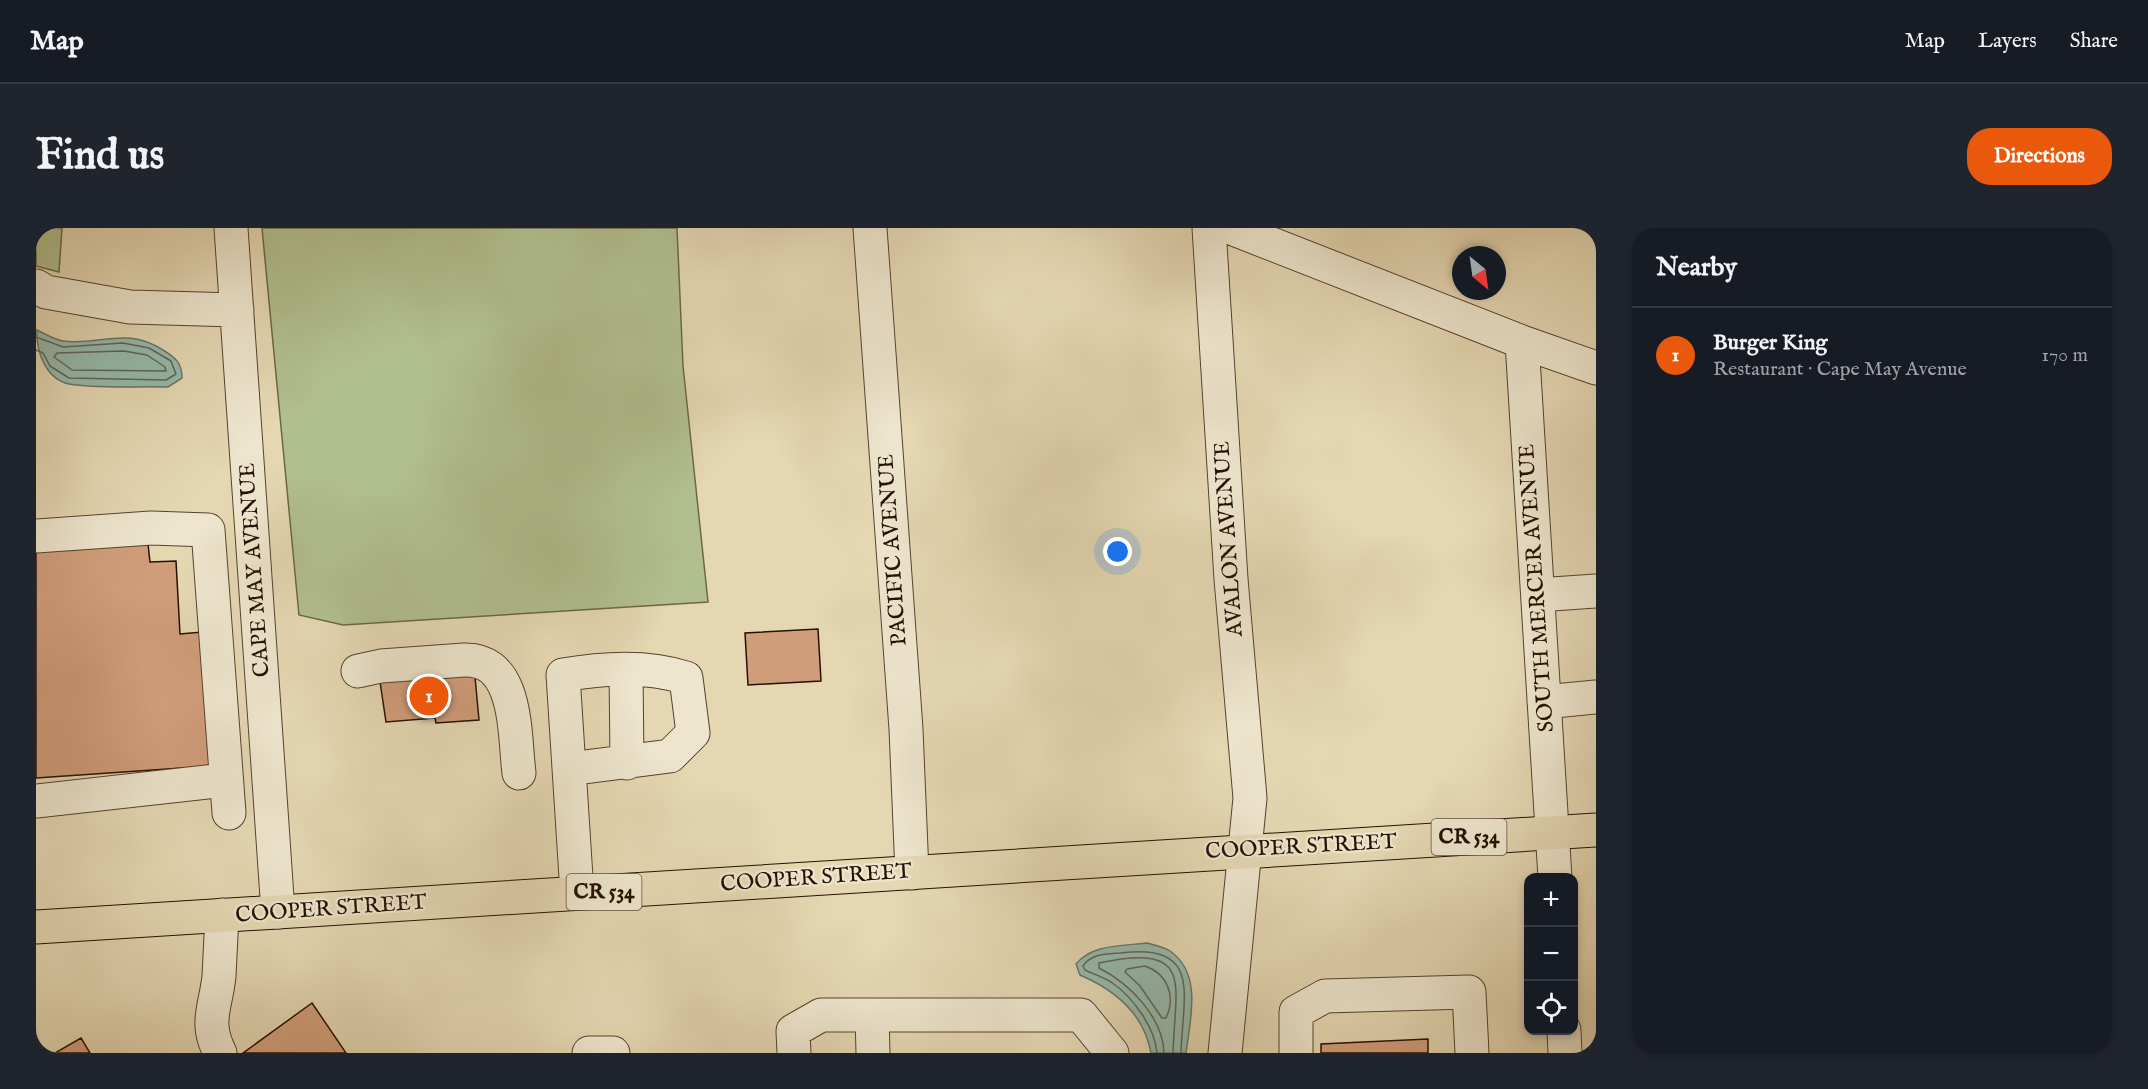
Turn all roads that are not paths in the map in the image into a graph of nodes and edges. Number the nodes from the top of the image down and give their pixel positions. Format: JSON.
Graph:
{"nodes":[{"id":1,"x":231,"y":228,"type":"edge"},
{"id":2,"x":870,"y":228,"type":"edge"},
{"id":3,"x":1209,"y":228,"type":"edge"},
{"id":4,"x":1231,"y":228,"type":"edge"},
{"id":5,"x":36,"y":286,"type":"edge"},
{"id":6,"x":237,"y":310,"type":"junction"},
{"id":7,"x":1522,"y":342,"type":"junction"},
{"id":8,"x":1596,"y":368,"type":"edge"},
{"id":9,"x":36,"y":536,"type":"edge"},
{"id":10,"x":1596,"y":591,"type":"edge"},
{"id":11,"x":1538,"y":595,"type":"junction"},
{"id":12,"x":626,"y":670,"type":"junction"},
{"id":13,"x":358,"y":671,"type":"dead end"},
{"id":14,"x":1596,"y":697,"type":"edge"},
{"id":15,"x":1544,"y":702,"type":"junction"},
{"id":16,"x":627,"y":763,"type":"junction"},
{"id":17,"x":569,"y":770,"type":"junction"},
{"id":18,"x":519,"y":773,"type":"dead end"},
{"id":19,"x":225,"y":780,"type":"junction"},
{"id":20,"x":36,"y":801,"type":"edge"},
{"id":21,"x":229,"y":813,"type":"dead end"},
{"id":22,"x":1596,"y":830,"type":"edge"},
{"id":23,"x":1552,"y":833,"type":"junction"},
{"id":24,"x":1245,"y":850,"type":"junction"},
{"id":25,"x":912,"y":873,"type":"junction"},
{"id":26,"x":1555,"y":873,"type":"edge"},
{"id":27,"x":577,"y":893,"type":"junction"},
{"id":28,"x":278,"y":912,"type":"junction"},
{"id":29,"x":222,"y":915,"type":"junction"},
{"id":30,"x":84,"y":924,"type":"junction"},
{"id":31,"x":36,"y":927,"type":"edge"},
{"id":32,"x":36,"y":951,"type":"edge"},
{"id":33,"x":873,"y":1015,"type":"junction"},
{"id":34,"x":1564,"y":1035,"type":"edge"},
{"id":35,"x":220,"y":1053,"type":"edge"},
{"id":36,"x":589,"y":1053,"type":"edge"},
{"id":37,"x":613,"y":1053,"type":"edge"},
{"id":38,"x":794,"y":1053,"type":"edge"},
{"id":39,"x":873,"y":1053,"type":"edge"},
{"id":40,"x":1112,"y":1053,"type":"edge"},
{"id":41,"x":1225,"y":1053,"type":"edge"},
{"id":42,"x":1296,"y":1053,"type":"edge"},
{"id":43,"x":1472,"y":1053,"type":"edge"},
{"id":44,"x":1565,"y":1053,"type":"edge"}],
"edges":[{"from":1,"to":6,"type":"street","name":"CAPE MAY AVENUE"},
{"from":2,"to":25,"type":"street","name":"PACIFIC AVENUE"},
{"from":3,"to":24,"type":"street","name":"AVALON AVENUE"},
{"from":4,"to":7,"type":"street"},
{"from":5,"to":6,"type":"street"},
{"from":6,"to":28,"type":"street","name":"CAPE MAY AVENUE"},
{"from":7,"to":8,"type":"street"},
{"from":7,"to":11,"type":"street","name":"SOUTH MERCER AVENUE"},
{"from":9,"to":19,"type":"street"},
{"from":10,"to":11,"type":"street"},
{"from":11,"to":15,"type":"street","name":"SOUTH MERCER AVENUE"},
{"from":12,"to":16,"type":"street"},
{"from":12,"to":16,"type":"street"},
{"from":12,"to":17,"type":"street"},
{"from":13,"to":18,"type":"street"},
{"from":14,"to":15,"type":"street"},
{"from":15,"to":23,"type":"street","name":"SOUTH MERCER AVENUE"},
{"from":16,"to":17,"type":"street"},
{"from":17,"to":27,"type":"street"},
{"from":19,"to":20,"type":"street"},
{"from":19,"to":21,"type":"street"},
{"from":22,"to":23,"type":"main road","name":"COOPER STREET","number":"CR 534"},
{"from":23,"to":24,"type":"main road","name":"COOPER STREET","number":"CR 534"},
{"from":23,"to":26,"type":"street","name":"SOUTH MERCER AVENUE"},
{"from":24,"to":25,"type":"main road","name":"COOPER STREET","number":"CR 534"},
{"from":24,"to":41,"type":"street","name":"AVALON AVENUE"},
{"from":25,"to":27,"type":"main road","name":"COOPER STREET","number":"CR 534"},
{"from":27,"to":28,"type":"main road","name":"COOPER STREET","number":"CR 534"},
{"from":28,"to":29,"type":"main road","name":"COOPER STREET","number":"CR 534"},
{"from":29,"to":30,"type":"main road","name":"COOPER STREET","number":"CR 534"},
{"from":29,"to":35,"type":"street"},
{"from":30,"to":31,"type":"main road","name":"COOPER STREET","number":"CR 534"},
{"from":30,"to":32,"type":"main road"},
{"from":33,"to":38,"type":"street"},
{"from":33,"to":39,"type":"street"},
{"from":33,"to":40,"type":"street"},
{"from":34,"to":44,"type":"street"},
{"from":36,"to":37,"type":"street"},
{"from":42,"to":43,"type":"street"}]}
